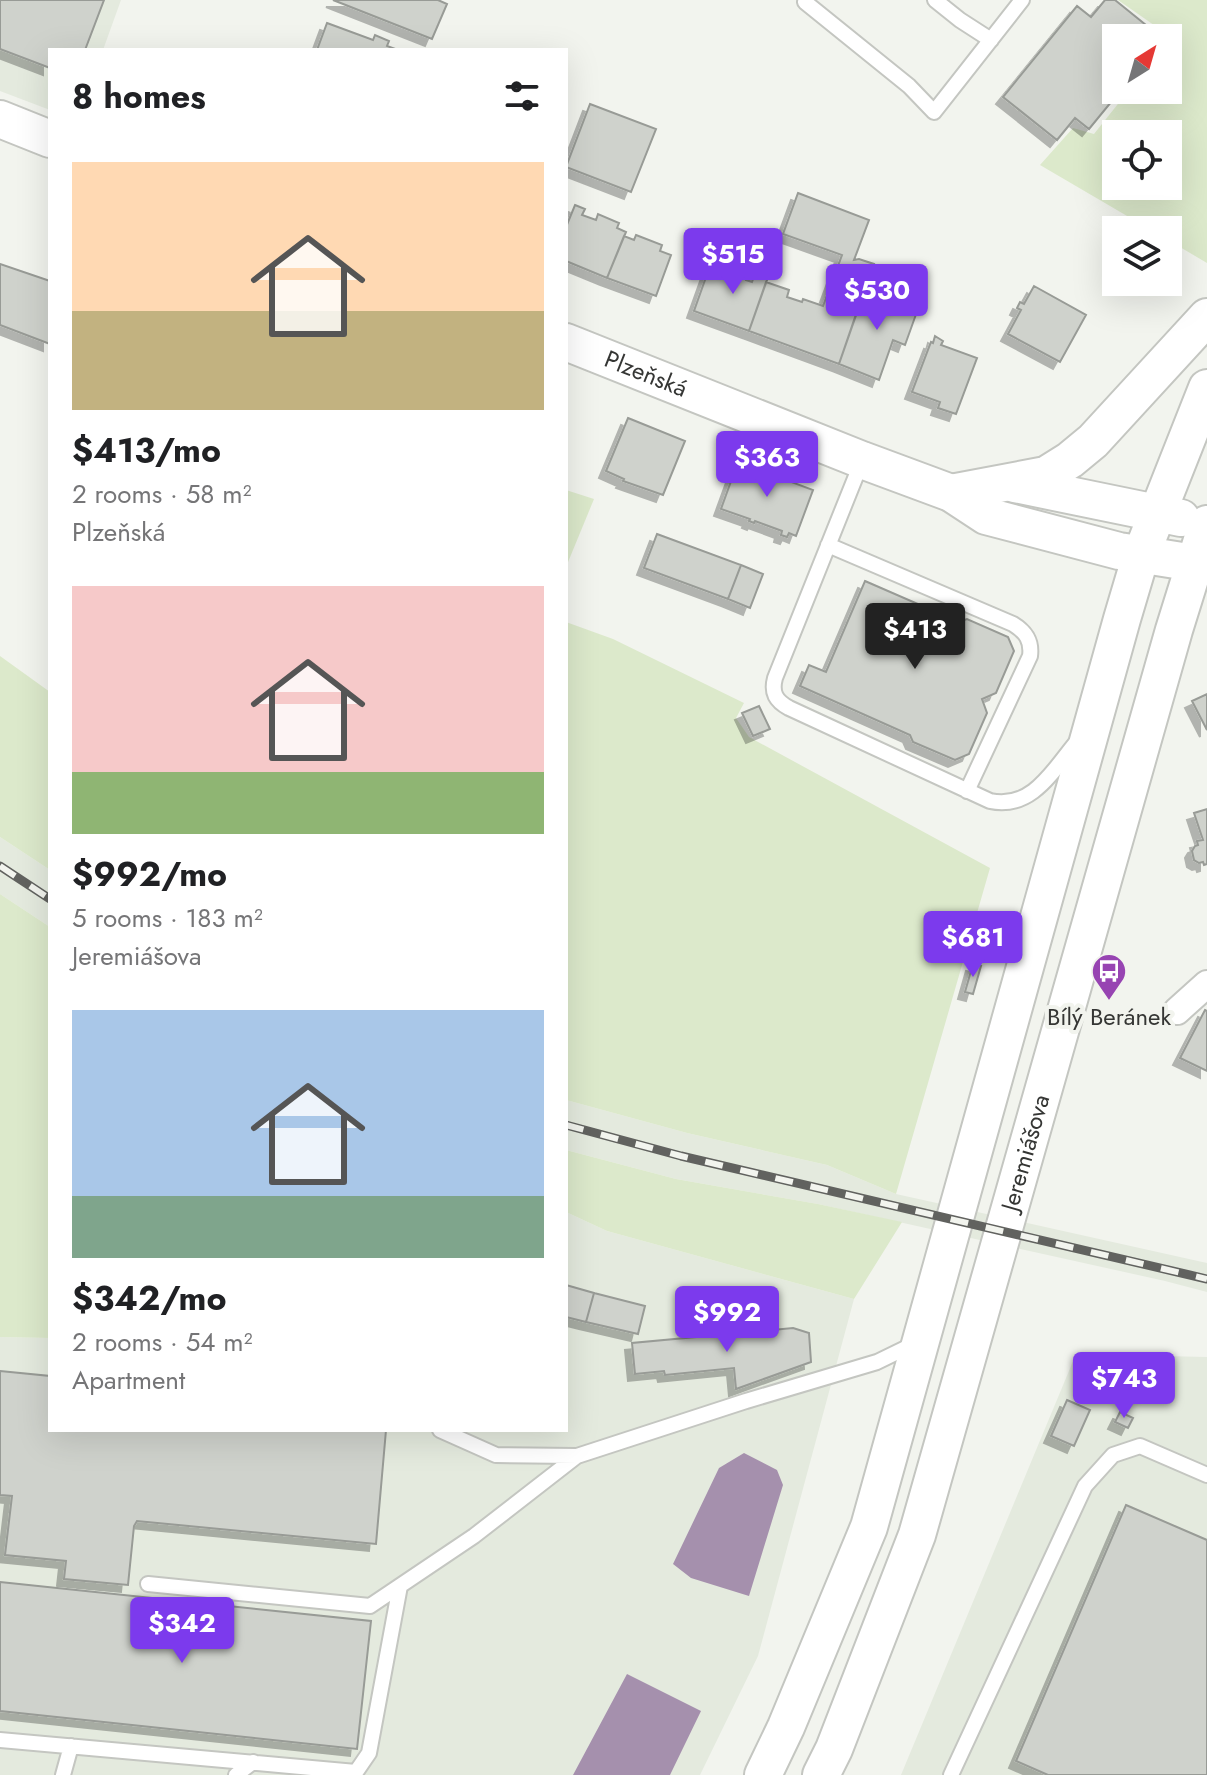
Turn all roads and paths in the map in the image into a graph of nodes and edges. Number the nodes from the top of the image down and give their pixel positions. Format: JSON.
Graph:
{"nodes":[{"id":1,"x":935,"y":0,"type":"edge"},
{"id":2,"x":1022,"y":0,"type":"edge"},
{"id":3,"x":805,"y":2,"type":"dead end"},
{"id":4,"x":991,"y":40,"type":"junction"},
{"id":5,"x":0,"y":119,"type":"edge"},
{"id":6,"x":48,"y":138,"type":"edge"},
{"id":7,"x":1207,"y":317,"type":"edge"},
{"id":8,"x":568,"y":343,"type":"edge"},
{"id":9,"x":1207,"y":388,"type":"edge"},
{"id":10,"x":862,"y":460,"type":"junction"},
{"id":11,"x":1006,"y":482,"type":"junction"},
{"id":12,"x":951,"y":493,"type":"junction"},
{"id":13,"x":1157,"y":513,"type":"junction"},
{"id":14,"x":1207,"y":524,"type":"edge"},
{"id":15,"x":828,"y":545,"type":"junction"},
{"id":16,"x":1141,"y":555,"type":"junction"},
{"id":17,"x":1201,"y":564,"type":"edge"},
{"id":18,"x":1091,"y":726,"type":"junction"},
{"id":19,"x":967,"y":791,"type":"junction"},
{"id":20,"x":1207,"y":984,"type":"edge"},
{"id":21,"x":1177,"y":1011,"type":"dead end"},
{"id":22,"x":920,"y":1342,"type":"junction"},
{"id":23,"x":444,"y":1432,"type":"edge"},
{"id":24,"x":577,"y":1456,"type":"junction"},
{"id":25,"x":1207,"y":1475,"type":"edge"},
{"id":26,"x":148,"y":1584,"type":"dead end"},
{"id":27,"x":400,"y":1586,"type":"junction"},
{"id":28,"x":0,"y":1740,"type":"edge"},
{"id":29,"x":71,"y":1746,"type":"junction"},
{"id":30,"x":253,"y":1762,"type":"junction"},
{"id":31,"x":63,"y":1775,"type":"edge"},
{"id":32,"x":236,"y":1775,"type":"edge"},
{"id":33,"x":763,"y":1775,"type":"edge"},
{"id":34,"x":821,"y":1775,"type":"edge"},
{"id":35,"x":951,"y":1775,"type":"edge"}],
"edges":[{"from":1,"to":4,"type":"lane"},
{"from":2,"to":4,"type":"lane"},
{"from":3,"to":4,"type":"lane"},
{"from":5,"to":6,"type":"main road"},
{"from":7,"to":11,"type":"main road"},
{"from":8,"to":10,"type":"main road","name":"Plzeňská"},
{"from":9,"to":13,"type":"main road"},
{"from":10,"to":12,"type":"main road","name":"Plzeňská"},
{"from":10,"to":15,"type":"lane"},
{"from":11,"to":12,"type":"main road"},
{"from":11,"to":13,"type":"main road"},
{"from":12,"to":16,"type":"main road","name":"Plzeňská"},
{"from":13,"to":14,"type":"main road"},
{"from":13,"to":16,"type":"main road"},
{"from":14,"to":17,"type":"main road","name":"Jeremiášova"},
{"from":15,"to":19,"type":"lane"},
{"from":15,"to":19,"type":"lane"},
{"from":16,"to":17,"type":"main road","name":"Plzeňská"},
{"from":16,"to":18,"type":"main road","name":"Jeremiášova"},
{"from":17,"to":34,"type":"main road","name":"Jeremiášova"},
{"from":18,"to":19,"type":"lane"},
{"from":18,"to":22,"type":"main road","name":"Jeremiášova"},
{"from":20,"to":21,"type":"street"},
{"from":22,"to":24,"type":"lane"},
{"from":22,"to":33,"type":"main road","name":"Jeremiášova"},
{"from":23,"to":24,"type":"lane"},
{"from":24,"to":27,"type":"lane"},
{"from":25,"to":35,"type":"lane"},
{"from":26,"to":27,"type":"lane"},
{"from":27,"to":30,"type":"lane"},
{"from":28,"to":29,"type":"lane"},
{"from":29,"to":30,"type":"lane"},
{"from":29,"to":31,"type":"lane"},
{"from":30,"to":32,"type":"lane"}]}
